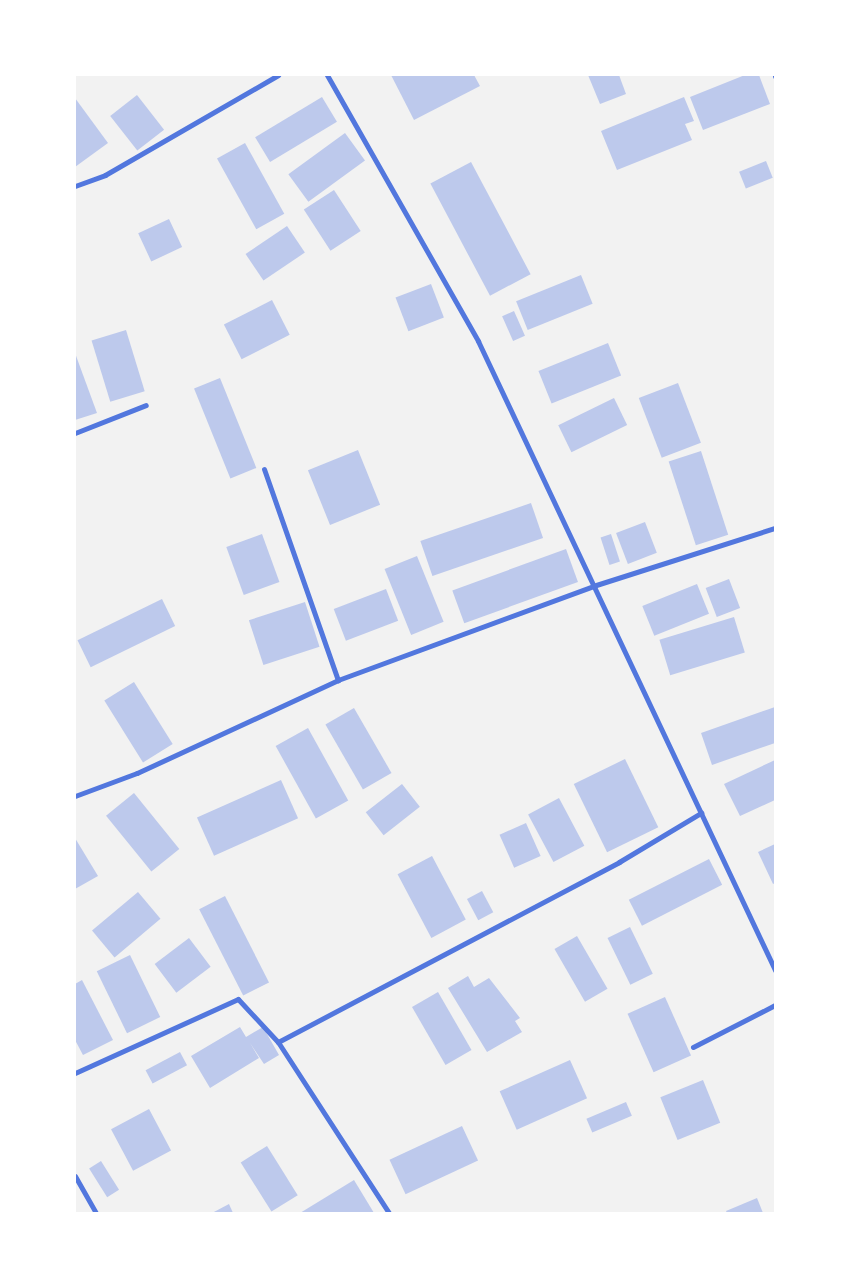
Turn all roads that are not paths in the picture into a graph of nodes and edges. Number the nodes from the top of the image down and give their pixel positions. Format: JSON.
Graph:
{"nodes":[{"id":1,"x":278,"y":75,"type":"edge"},
{"id":2,"x":327,"y":75,"type":"edge"},
{"id":3,"x":75,"y":186,"type":"edge"},
{"id":4,"x":146,"y":405,"type":"dead end"},
{"id":5,"x":75,"y":433,"type":"edge"},
{"id":6,"x":264,"y":469,"type":"dead end"},
{"id":7,"x":775,"y":528,"type":"edge"},
{"id":8,"x":593,"y":586,"type":"junction"},
{"id":9,"x":338,"y":680,"type":"junction"},
{"id":10,"x":75,"y":796,"type":"edge"},
{"id":11,"x":701,"y":813,"type":"junction"},
{"id":12,"x":775,"y":970,"type":"edge"},
{"id":13,"x":775,"y":1006,"type":"edge"},
{"id":14,"x":278,"y":1042,"type":"junction"},
{"id":15,"x":693,"y":1047,"type":"dead end"},
{"id":16,"x":75,"y":1073,"type":"edge"},
{"id":17,"x":75,"y":1176,"type":"edge"},
{"id":18,"x":96,"y":1213,"type":"edge"},
{"id":19,"x":388,"y":1213,"type":"edge"}],
"edges":[{"from":1,"to":3,"type":"street"},
{"from":2,"to":8,"type":"street"},
{"from":4,"to":5,"type":"street"},
{"from":6,"to":9,"type":"street"},
{"from":7,"to":8,"type":"street"},
{"from":8,"to":9,"type":"street"},
{"from":8,"to":11,"type":"street"},
{"from":9,"to":10,"type":"street"},
{"from":11,"to":12,"type":"street"},
{"from":11,"to":14,"type":"street"},
{"from":13,"to":15,"type":"street"},
{"from":14,"to":16,"type":"street"},
{"from":14,"to":19,"type":"street"},
{"from":17,"to":18,"type":"street"}]}
